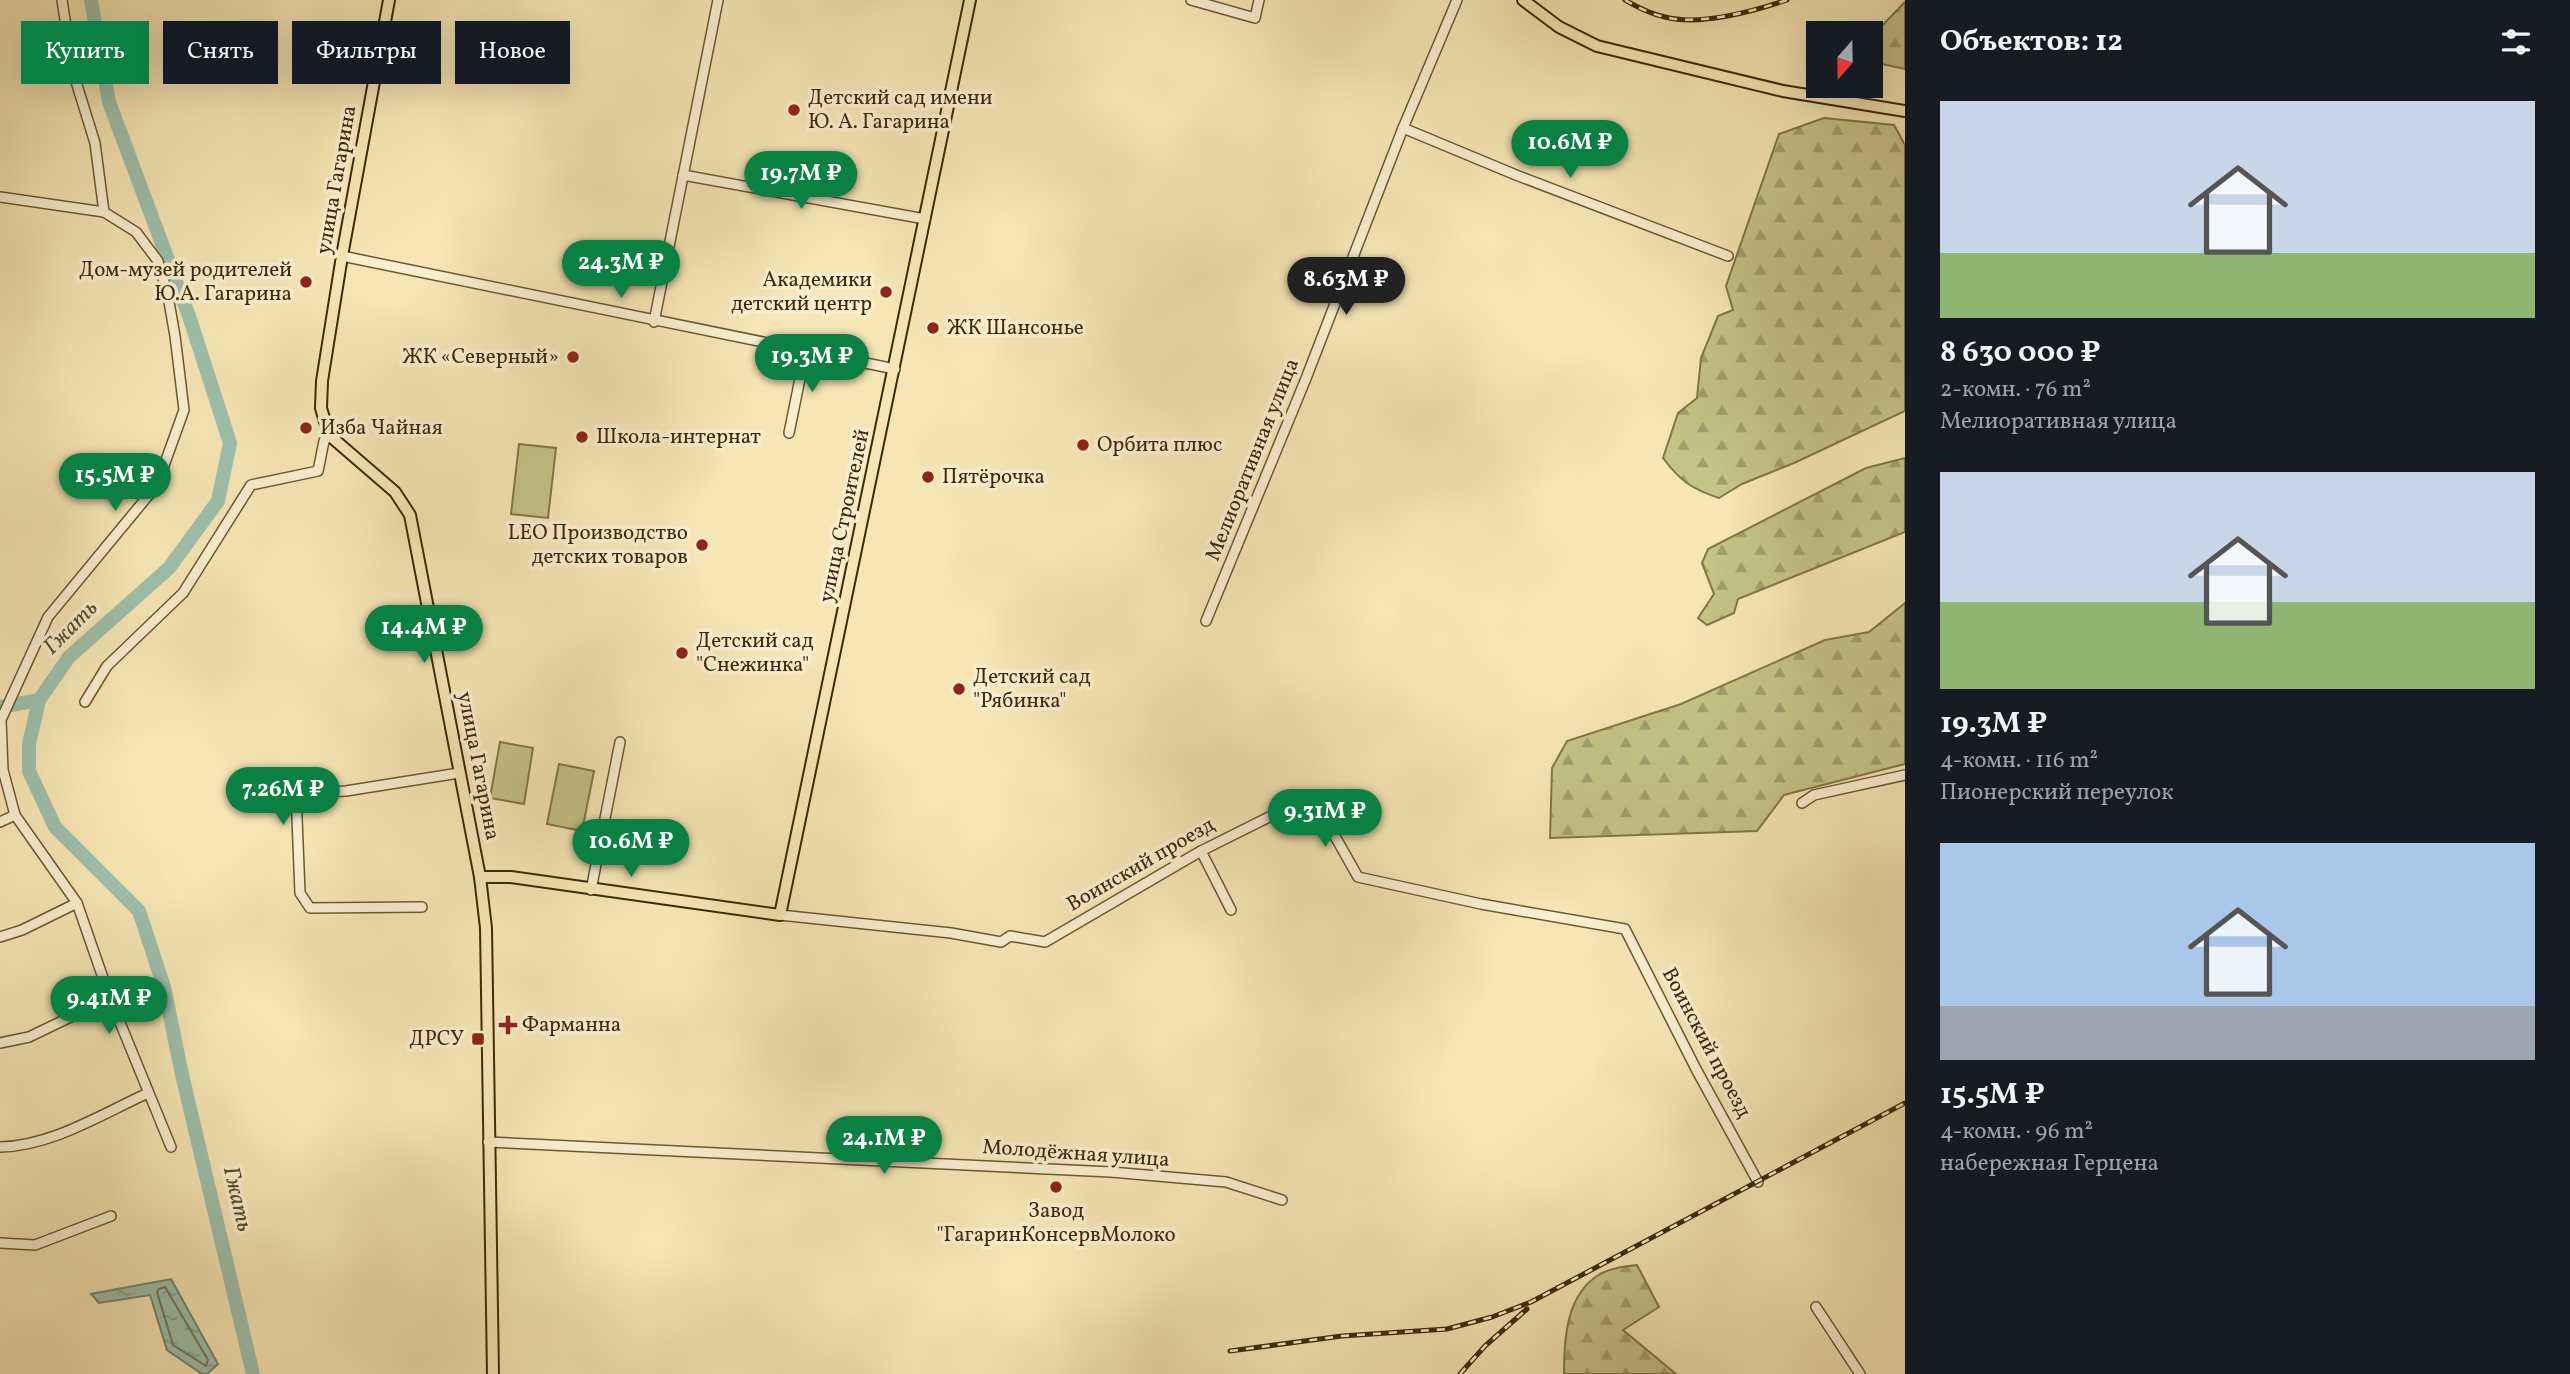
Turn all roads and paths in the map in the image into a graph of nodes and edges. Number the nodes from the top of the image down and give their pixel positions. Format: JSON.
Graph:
{"nodes":[{"id":1,"x":62,"y":0,"type":"edge"},
{"id":2,"x":389,"y":0,"type":"edge"},
{"id":3,"x":718,"y":0,"type":"edge"},
{"id":4,"x":970,"y":0,"type":"edge"},
{"id":5,"x":1191,"y":0,"type":"edge"},
{"id":6,"x":1259,"y":0,"type":"edge"},
{"id":7,"x":1457,"y":0,"type":"edge"},
{"id":8,"x":1523,"y":0,"type":"edge"},
{"id":9,"x":1905,"y":111,"type":"edge"},
{"id":10,"x":1403,"y":128,"type":"junction"},
{"id":11,"x":683,"y":175,"type":"junction"},
{"id":12,"x":0,"y":197,"type":"edge"},
{"id":13,"x":104,"y":212,"type":"junction"},
{"id":14,"x":925,"y":219,"type":"junction"},
{"id":15,"x":342,"y":256,"type":"junction"},
{"id":16,"x":1728,"y":256,"type":"dead end"},
{"id":17,"x":654,"y":322,"type":"junction"},
{"id":18,"x":806,"y":349,"type":"junction"},
{"id":19,"x":895,"y":369,"type":"junction"},
{"id":20,"x":789,"y":433,"type":"dead end"},
{"id":21,"x":329,"y":435,"type":"junction"},
{"id":22,"x":1206,"y":621,"type":"dead end"},
{"id":23,"x":85,"y":702,"type":"dead end"},
{"id":24,"x":0,"y":720,"type":"edge"},
{"id":25,"x":621,"y":742,"type":"dead end"},
{"id":26,"x":459,"y":773,"type":"junction"},
{"id":27,"x":1905,"y":775,"type":"edge"},
{"id":28,"x":1802,"y":803,"type":"dead end"},
{"id":29,"x":15,"y":816,"type":"junction"},
{"id":30,"x":0,"y":822,"type":"edge"},
{"id":31,"x":1201,"y":851,"type":"junction"},
{"id":32,"x":480,"y":877,"type":"junction"},
{"id":33,"x":591,"y":890,"type":"junction"},
{"id":34,"x":77,"y":903,"type":"junction"},
{"id":35,"x":422,"y":907,"type":"dead end"},
{"id":36,"x":1231,"y":910,"type":"dead end"},
{"id":37,"x":780,"y":915,"type":"junction"},
{"id":38,"x":0,"y":937,"type":"edge"},
{"id":39,"x":110,"y":998,"type":"junction"},
{"id":40,"x":0,"y":1043,"type":"edge"},
{"id":41,"x":148,"y":1093,"type":"junction"},
{"id":42,"x":488,"y":1142,"type":"junction"},
{"id":43,"x":0,"y":1147,"type":"edge"},
{"id":44,"x":171,"y":1147,"type":"dead end"},
{"id":45,"x":1758,"y":1182,"type":"dead end"},
{"id":46,"x":1282,"y":1200,"type":"dead end"},
{"id":47,"x":111,"y":1216,"type":"dead end"},
{"id":48,"x":0,"y":1243,"type":"edge"},
{"id":49,"x":1816,"y":1307,"type":"dead end"},
{"id":50,"x":493,"y":1374,"type":"edge"},
{"id":51,"x":1860,"y":1374,"type":"edge"}],
"edges":[{"from":1,"to":13,"type":"street"},
{"from":2,"to":15,"type":"main road","name":"улица Гагарина"},
{"from":3,"to":11,"type":"street"},
{"from":4,"to":14,"type":"main road","name":"улица Строителей"},
{"from":5,"to":6,"type":"street"},
{"from":7,"to":10,"type":"street","name":"Мелиоративная улица"},
{"from":8,"to":9,"type":"main road"},
{"from":10,"to":16,"type":"street"},
{"from":10,"to":22,"type":"street","name":"Мелиоративная улица"},
{"from":11,"to":14,"type":"street"},
{"from":11,"to":17,"type":"street"},
{"from":12,"to":13,"type":"street"},
{"from":13,"to":24,"type":"street"},
{"from":14,"to":19,"type":"main road","name":"улица Строителей"},
{"from":15,"to":17,"type":"street"},
{"from":15,"to":21,"type":"main road","name":"улица Гагарина"},
{"from":17,"to":18,"type":"street"},
{"from":18,"to":19,"type":"street"},
{"from":18,"to":20,"type":"street"},
{"from":19,"to":37,"type":"main road","name":"улица Строителей"},
{"from":21,"to":23,"type":"street"},
{"from":21,"to":26,"type":"main road","name":"улица Гагарина"},
{"from":24,"to":29,"type":"street"},
{"from":25,"to":33,"type":"street"},
{"from":26,"to":32,"type":"main road","name":"улица Гагарина"},
{"from":26,"to":35,"type":"street"},
{"from":27,"to":28,"type":"street"},
{"from":29,"to":30,"type":"street"},
{"from":29,"to":34,"type":"street"},
{"from":31,"to":36,"type":"street"},
{"from":31,"to":37,"type":"street","name":"Воинский проезд"},
{"from":31,"to":45,"type":"street","name":"Воинский проезд"},
{"from":32,"to":33,"type":"main road","name":"Воинский проезд"},
{"from":32,"to":42,"type":"main road","name":"улица Гагарина"},
{"from":33,"to":37,"type":"main road","name":"Воинский проезд"},
{"from":34,"to":38,"type":"street"},
{"from":34,"to":39,"type":"street"},
{"from":39,"to":40,"type":"street"},
{"from":39,"to":41,"type":"street"},
{"from":41,"to":43,"type":"street"},
{"from":41,"to":44,"type":"street"},
{"from":42,"to":46,"type":"street","name":"Молодёжная улица"},
{"from":42,"to":50,"type":"main road","name":"улица Гагарина"},
{"from":47,"to":48,"type":"street"},
{"from":49,"to":51,"type":"street"}]}
